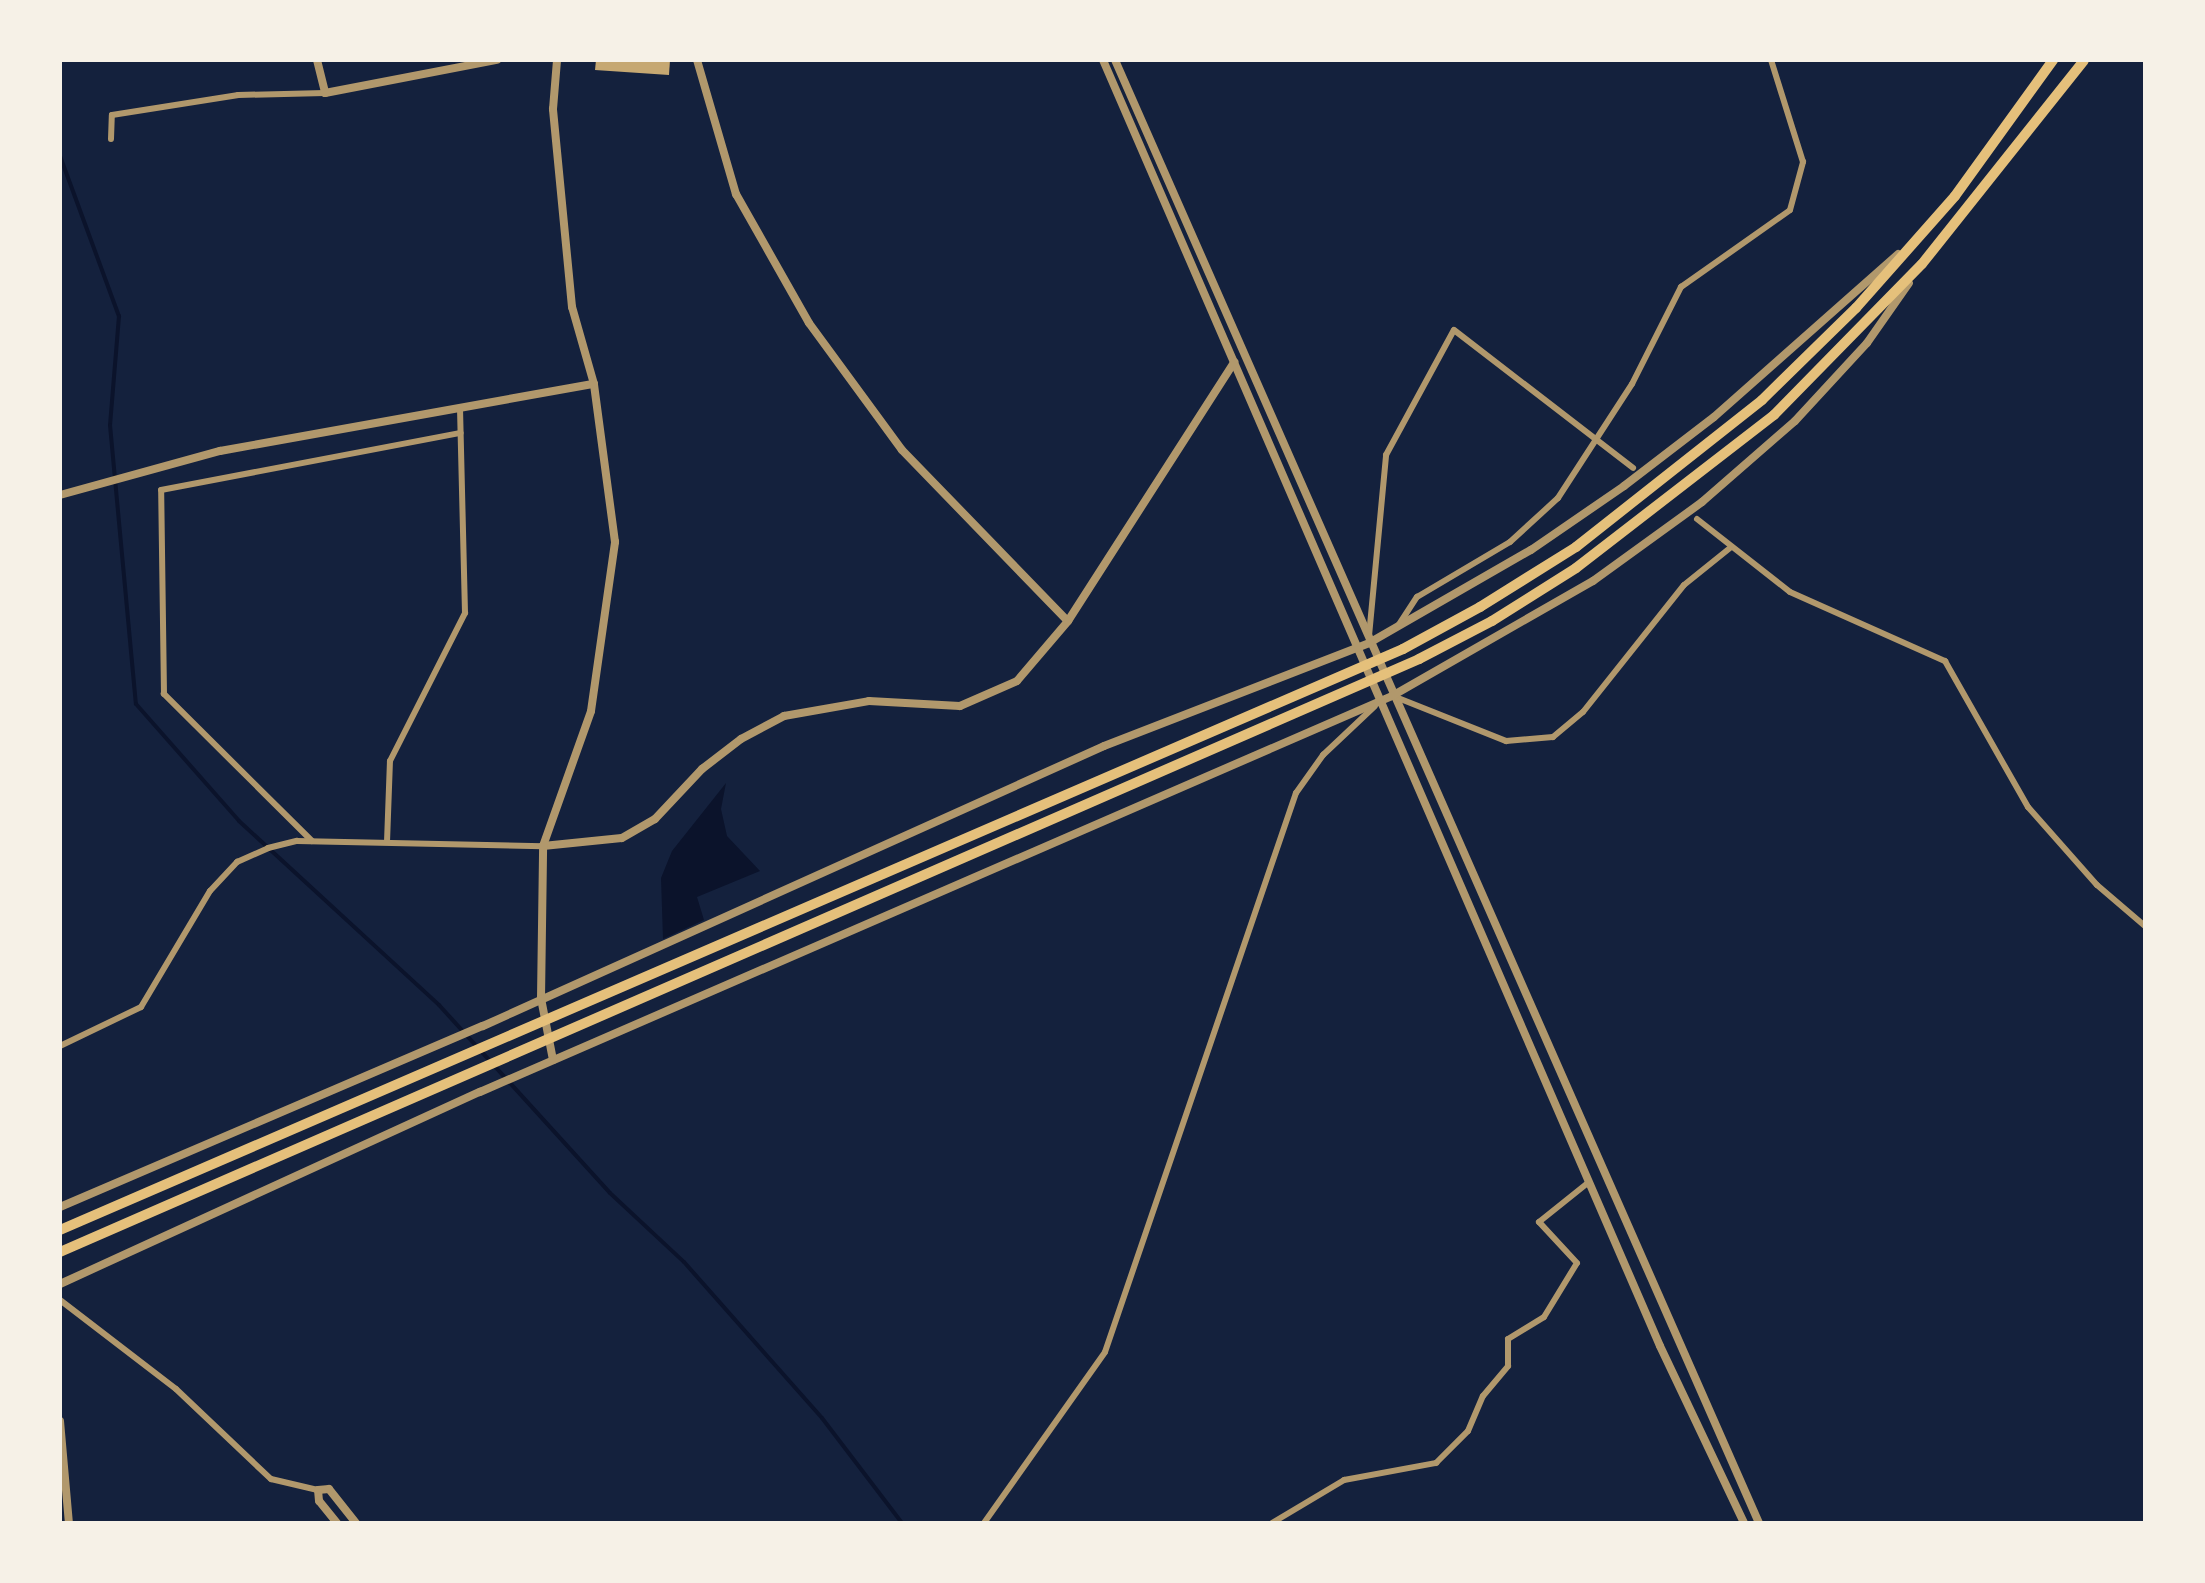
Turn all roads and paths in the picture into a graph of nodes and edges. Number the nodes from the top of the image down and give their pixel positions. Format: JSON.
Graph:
{"nodes":[{"id":1,"x":318,"y":60,"type":"edge"},
{"id":2,"x":497,"y":60,"type":"edge"},
{"id":3,"x":557,"y":60,"type":"edge"},
{"id":4,"x":698,"y":60,"type":"edge"},
{"id":5,"x":1103,"y":60,"type":"edge"},
{"id":6,"x":1115,"y":60,"type":"edge"},
{"id":7,"x":1771,"y":60,"type":"edge"},
{"id":8,"x":2053,"y":60,"type":"edge"},
{"id":9,"x":2084,"y":60,"type":"edge"},
{"id":10,"x":325,"y":93,"type":"junction"},
{"id":11,"x":111,"y":139,"type":"dead end"},
{"id":12,"x":1927,"y":228,"type":"junction"},
{"id":13,"x":1922,"y":264,"type":"junction"},
{"id":14,"x":1238,"y":360,"type":"junction"},
{"id":15,"x":594,"y":384,"type":"junction"},
{"id":16,"x":460,"y":408,"type":"junction"},
{"id":17,"x":460,"y":434,"type":"junction"},
{"id":18,"x":1598,"y":441,"type":"junction"},
{"id":19,"x":1633,"y":468,"type":"dead end"},
{"id":20,"x":60,"y":494,"type":"edge"},
{"id":21,"x":1696,"y":518,"type":"dead end"},
{"id":22,"x":1730,"y":548,"type":"junction"},
{"id":23,"x":1068,"y":621,"type":"junction"},
{"id":24,"x":1397,"y":626,"type":"junction"},
{"id":25,"x":1369,"y":643,"type":"junction"},
{"id":26,"x":1357,"y":649,"type":"junction"},
{"id":27,"x":1392,"y":696,"type":"junction"},
{"id":28,"x":1380,"y":701,"type":"junction"},
{"id":29,"x":312,"y":840,"type":"junction"},
{"id":30,"x":387,"y":842,"type":"junction"},
{"id":31,"x":543,"y":846,"type":"junction"},
{"id":32,"x":2145,"y":926,"type":"edge"},
{"id":33,"x":541,"y":998,"type":"junction"},
{"id":34,"x":60,"y":1046,"type":"edge"},
{"id":35,"x":553,"y":1060,"type":"junction"},
{"id":36,"x":1589,"y":1182,"type":"junction"},
{"id":37,"x":60,"y":1207,"type":"edge"},
{"id":38,"x":60,"y":1230,"type":"edge"},
{"id":39,"x":60,"y":1252,"type":"edge"},
{"id":40,"x":60,"y":1284,"type":"edge"},
{"id":41,"x":60,"y":1300,"type":"edge"},
{"id":42,"x":60,"y":1421,"type":"edge"},
{"id":43,"x":318,"y":1490,"type":"junction"},
{"id":44,"x":69,"y":1523,"type":"edge"},
{"id":45,"x":337,"y":1523,"type":"edge"},
{"id":46,"x":356,"y":1523,"type":"edge"},
{"id":47,"x":984,"y":1523,"type":"edge"},
{"id":48,"x":1272,"y":1523,"type":"edge"},
{"id":49,"x":1744,"y":1523,"type":"edge"},
{"id":50,"x":1760,"y":1523,"type":"edge"}],
"edges":[{"from":1,"to":10,"type":"street"},
{"from":2,"to":10,"type":"street"},
{"from":3,"to":15,"type":"street"},
{"from":4,"to":23,"type":"street"},
{"from":5,"to":14,"type":"street"},
{"from":6,"to":14,"type":"street"},
{"from":7,"to":18,"type":"street"},
{"from":8,"to":12,"type":"highway"},
{"from":9,"to":13,"type":"highway"},
{"from":10,"to":11,"type":"street"},
{"from":12,"to":24,"type":"street"},
{"from":12,"to":38,"type":"highway"},
{"from":13,"to":27,"type":"street"},
{"from":13,"to":39,"type":"highway"},
{"from":14,"to":23,"type":"street"},
{"from":14,"to":25,"type":"street"},
{"from":14,"to":26,"type":"street"},
{"from":15,"to":16,"type":"street"},
{"from":15,"to":31,"type":"street"},
{"from":16,"to":17,"type":"street"},
{"from":16,"to":20,"type":"street"},
{"from":17,"to":29,"type":"street"},
{"from":17,"to":30,"type":"street"},
{"from":18,"to":19,"type":"street"},
{"from":18,"to":24,"type":"street"},
{"from":18,"to":25,"type":"street"},
{"from":21,"to":22,"type":"street"},
{"from":22,"to":27,"type":"street"},
{"from":22,"to":32,"type":"street"},
{"from":23,"to":31,"type":"street"},
{"from":24,"to":25,"type":"street"},
{"from":25,"to":26,"type":"street"},
{"from":25,"to":27,"type":"street"},
{"from":26,"to":28,"type":"street"},
{"from":26,"to":33,"type":"street"},
{"from":27,"to":28,"type":"street"},
{"from":27,"to":50,"type":"street"},
{"from":28,"to":35,"type":"street"},
{"from":28,"to":36,"type":"street"},
{"from":28,"to":47,"type":"street"},
{"from":29,"to":30,"type":"street"},
{"from":29,"to":34,"type":"street"},
{"from":30,"to":31,"type":"street"},
{"from":31,"to":33,"type":"street"},
{"from":33,"to":35,"type":"street"},
{"from":33,"to":37,"type":"street"},
{"from":35,"to":40,"type":"street"},
{"from":36,"to":48,"type":"street"},
{"from":36,"to":49,"type":"street"},
{"from":41,"to":43,"type":"street"},
{"from":42,"to":44,"type":"street"},
{"from":43,"to":45,"type":"street"},
{"from":43,"to":46,"type":"street"}]}
